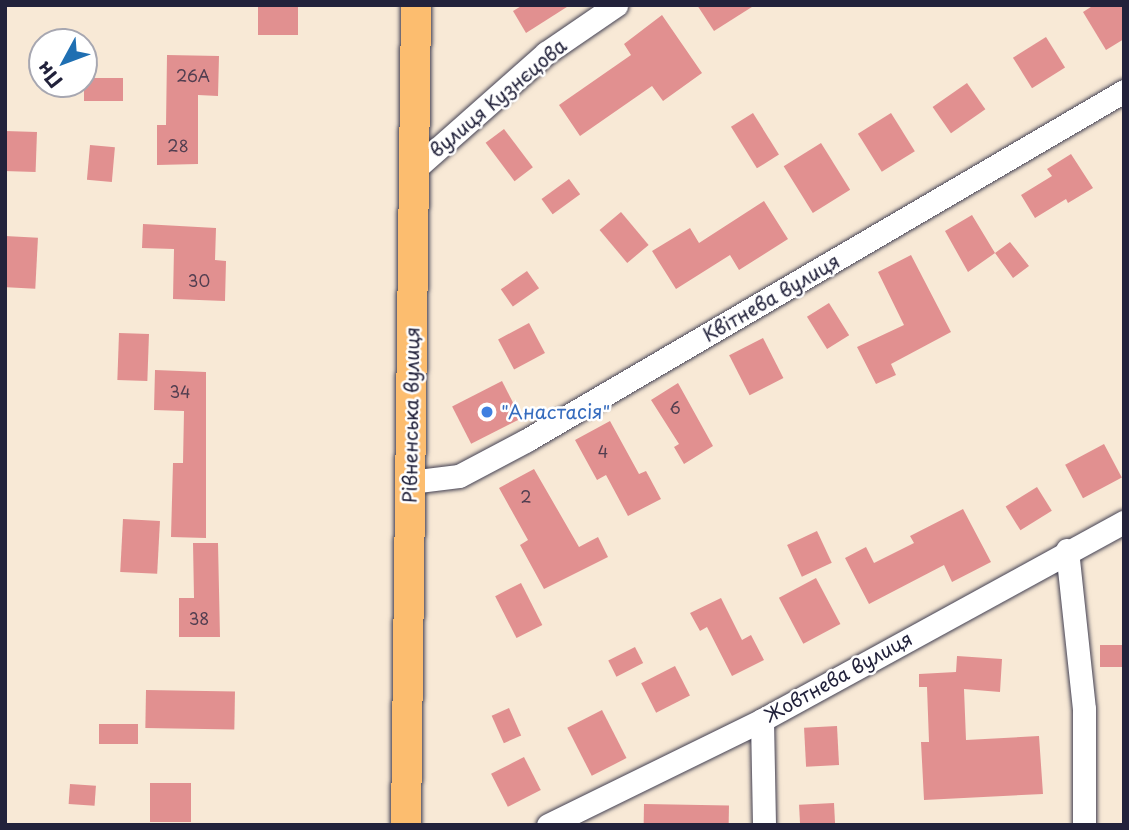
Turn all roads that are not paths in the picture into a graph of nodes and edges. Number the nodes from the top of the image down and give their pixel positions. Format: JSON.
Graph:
{"nodes":[{"id":1,"x":416,"y":5,"type":"edge"},
{"id":2,"x":616,"y":5,"type":"edge"},
{"id":3,"x":1124,"y":91,"type":"edge"},
{"id":4,"x":416,"y":168,"type":"junction"},
{"id":5,"x":410,"y":482,"type":"junction"},
{"id":6,"x":1124,"y":522,"type":"edge"},
{"id":7,"x":1067,"y":550,"type":"junction"},
{"id":8,"x":762,"y":720,"type":"junction"},
{"id":9,"x":405,"y":825,"type":"edge"},
{"id":10,"x":548,"y":825,"type":"edge"},
{"id":11,"x":764,"y":825,"type":"edge"},
{"id":12,"x":1084,"y":825,"type":"edge"}],
"edges":[{"from":1,"to":4,"type":"main road","name":"Рівненська вулиця"},
{"from":2,"to":4,"type":"street","name":"вулиця Кузнєцова"},
{"from":3,"to":5,"type":"street","name":"Квітнева вулиця"},
{"from":4,"to":5,"type":"main road","name":"Рівненська вулиця"},
{"from":5,"to":9,"type":"main road","name":"Рівненська вулиця"},
{"from":6,"to":7,"type":"street","name":"Жовтнева вулиця"},
{"from":7,"to":8,"type":"street","name":"Жовтнева вулиця"},
{"from":7,"to":12,"type":"street"},
{"from":8,"to":10,"type":"street","name":"Жовтнева вулиця"},
{"from":8,"to":11,"type":"street"}]}
